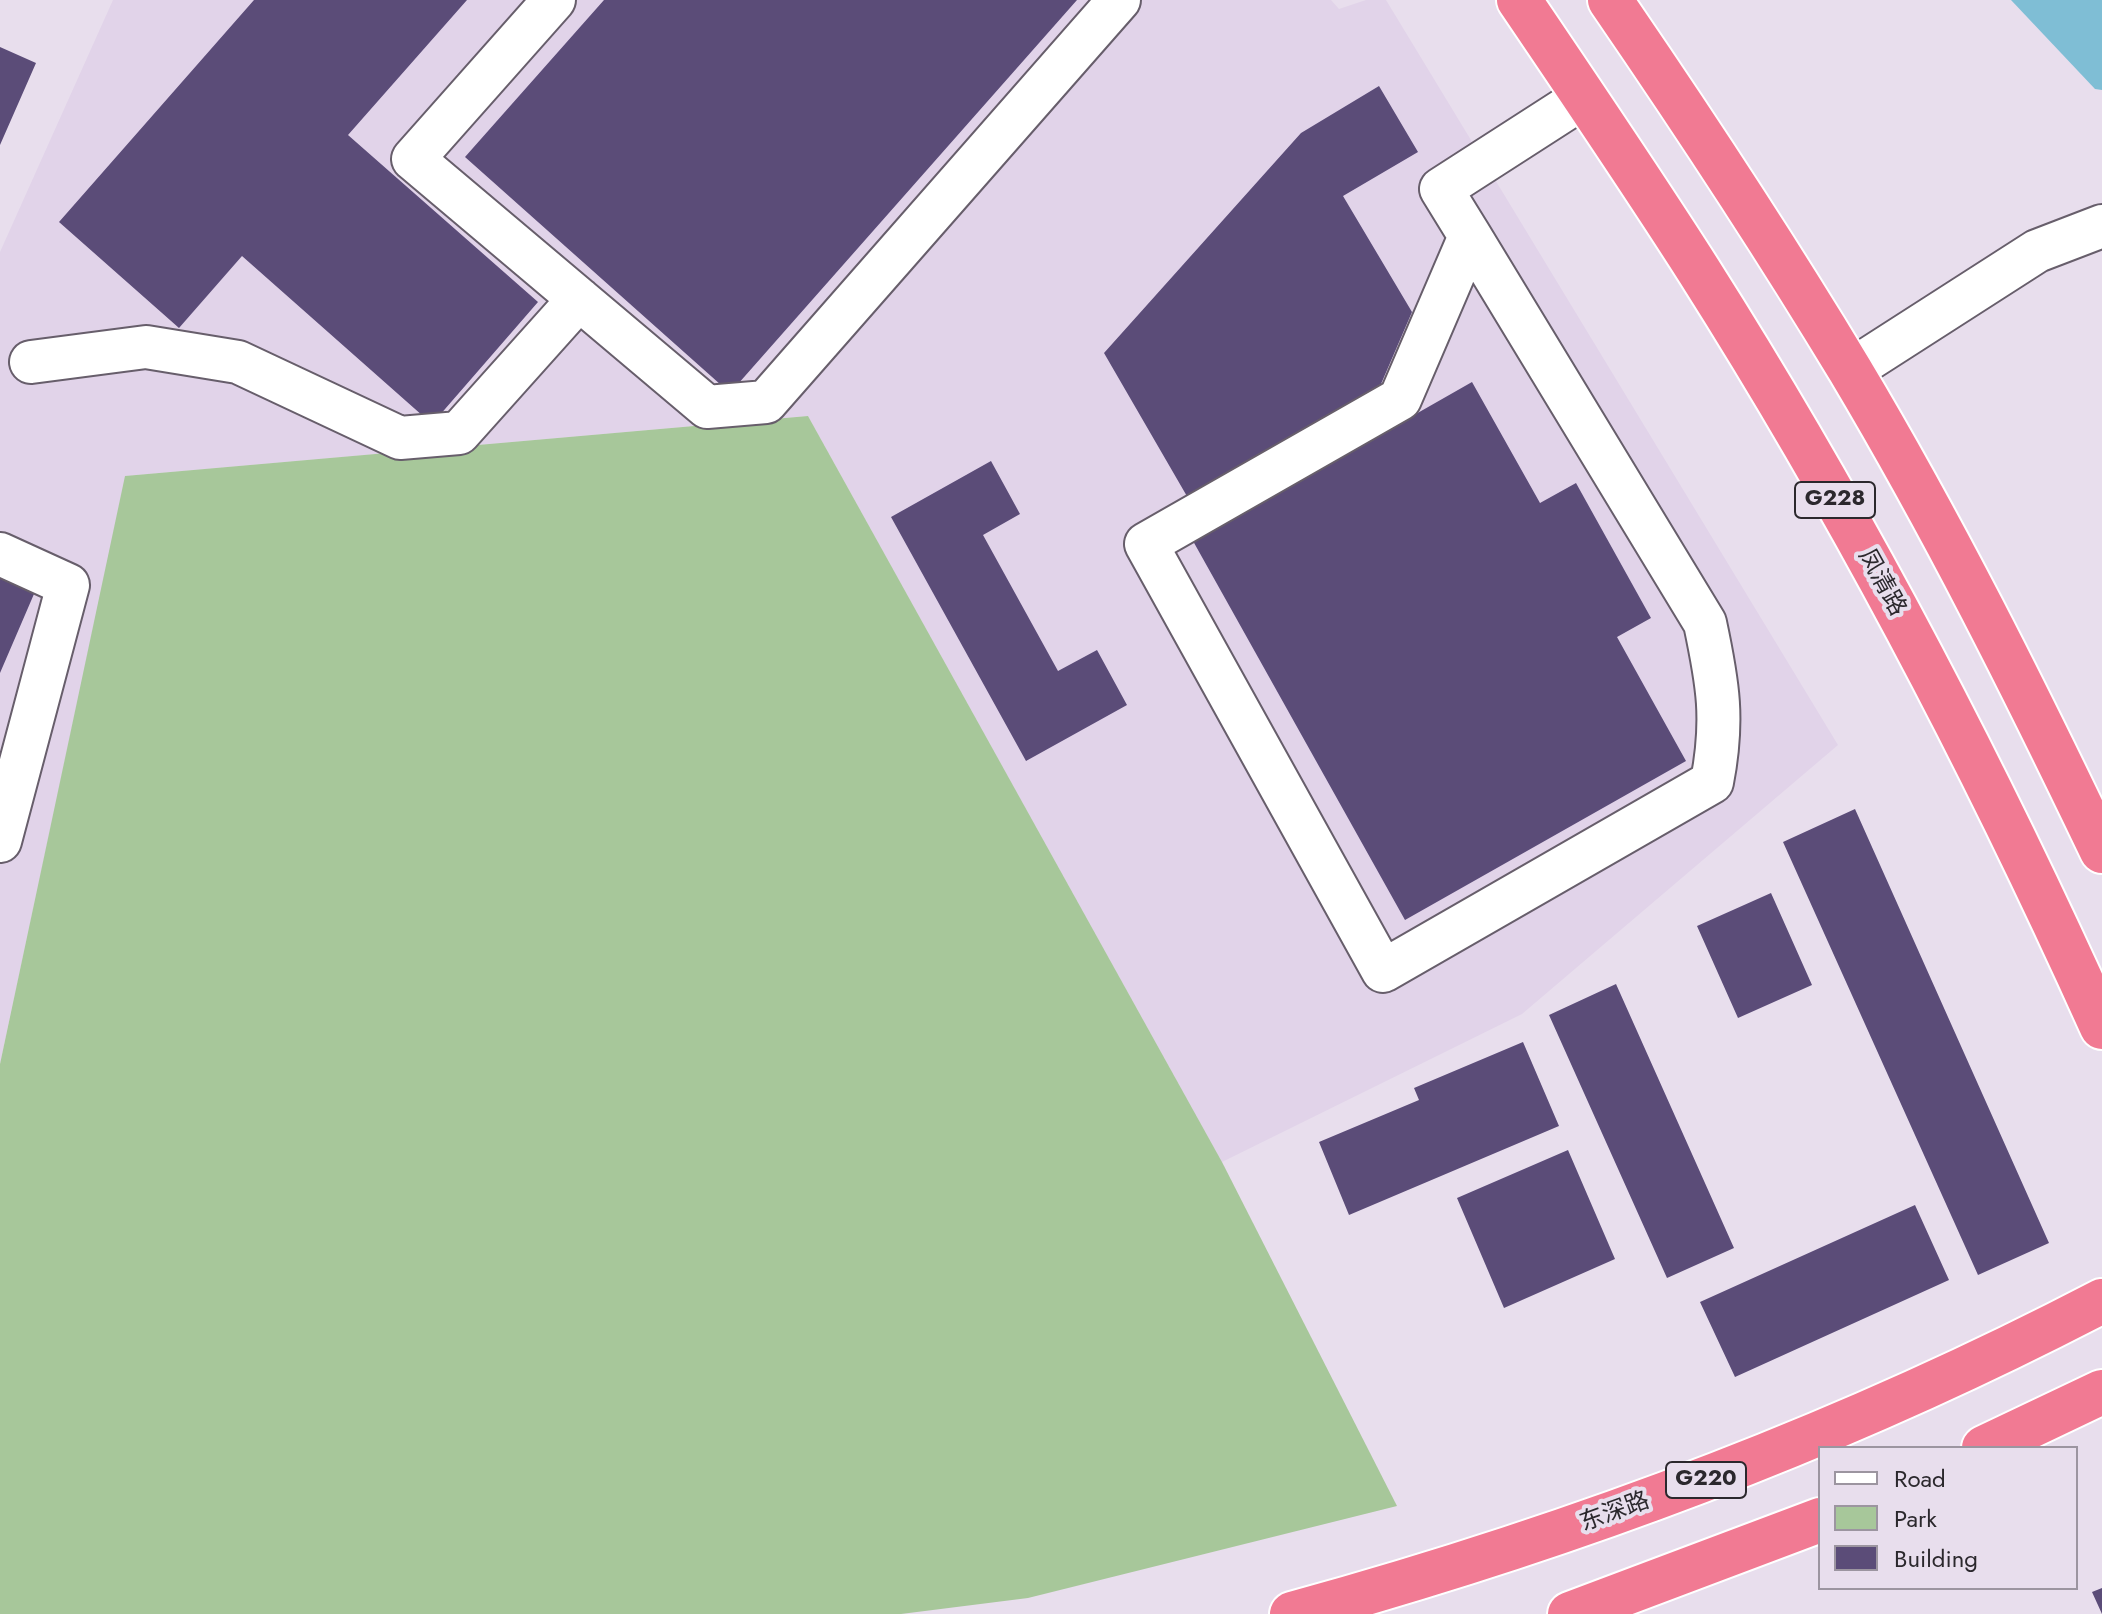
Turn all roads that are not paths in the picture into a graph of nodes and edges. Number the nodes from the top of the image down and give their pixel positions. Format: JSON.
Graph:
{"nodes":[{"id":1,"x":554,"y":0,"type":"edge"},
{"id":2,"x":1119,"y":0,"type":"edge"},
{"id":3,"x":1519,"y":0,"type":"edge"},
{"id":4,"x":1610,"y":0,"type":"edge"},
{"id":5,"x":1584,"y":97,"type":"junction"},
{"id":6,"x":2102,"y":226,"type":"edge"},
{"id":7,"x":1470,"y":236,"type":"junction"},
{"id":8,"x":579,"y":299,"type":"junction"},
{"id":9,"x":31,"y":362,"type":"dead end"},
{"id":10,"x":1850,"y":371,"type":"junction"},
{"id":11,"x":0,"y":554,"type":"edge"},
{"id":12,"x":11,"y":754,"type":"edge"},
{"id":13,"x":0,"y":841,"type":"edge"},
{"id":14,"x":2102,"y":851,"type":"edge"},
{"id":15,"x":2102,"y":1027,"type":"edge"},
{"id":16,"x":2102,"y":1301,"type":"edge"},
{"id":17,"x":2102,"y":1392,"type":"edge"},
{"id":18,"x":1988,"y":1446,"type":"edge"},
{"id":19,"x":1818,"y":1521,"type":"edge"},
{"id":20,"x":1292,"y":1614,"type":"edge"},
{"id":21,"x":1570,"y":1614,"type":"edge"}],
"edges":[{"from":1,"to":8,"type":"lane"},
{"from":2,"to":8,"type":"lane"},
{"from":3,"to":5,"type":"highway","name":"凤清路","number":"G228"},
{"from":4,"to":10,"type":"highway","number":"G228"},
{"from":5,"to":7,"type":"lane"},
{"from":5,"to":15,"type":"highway","name":"凤清路","number":"G228"},
{"from":6,"to":10,"type":"lane"},
{"from":7,"to":7,"type":"lane"},
{"from":8,"to":9,"type":"lane"},
{"from":10,"to":14,"type":"highway","number":"G228"},
{"from":11,"to":12,"type":"lane"},
{"from":12,"to":13,"type":"lane"},
{"from":16,"to":20,"type":"highway","name":"东深路","number":"G220"},
{"from":17,"to":18,"type":"highway"},
{"from":19,"to":21,"type":"highway"}]}
